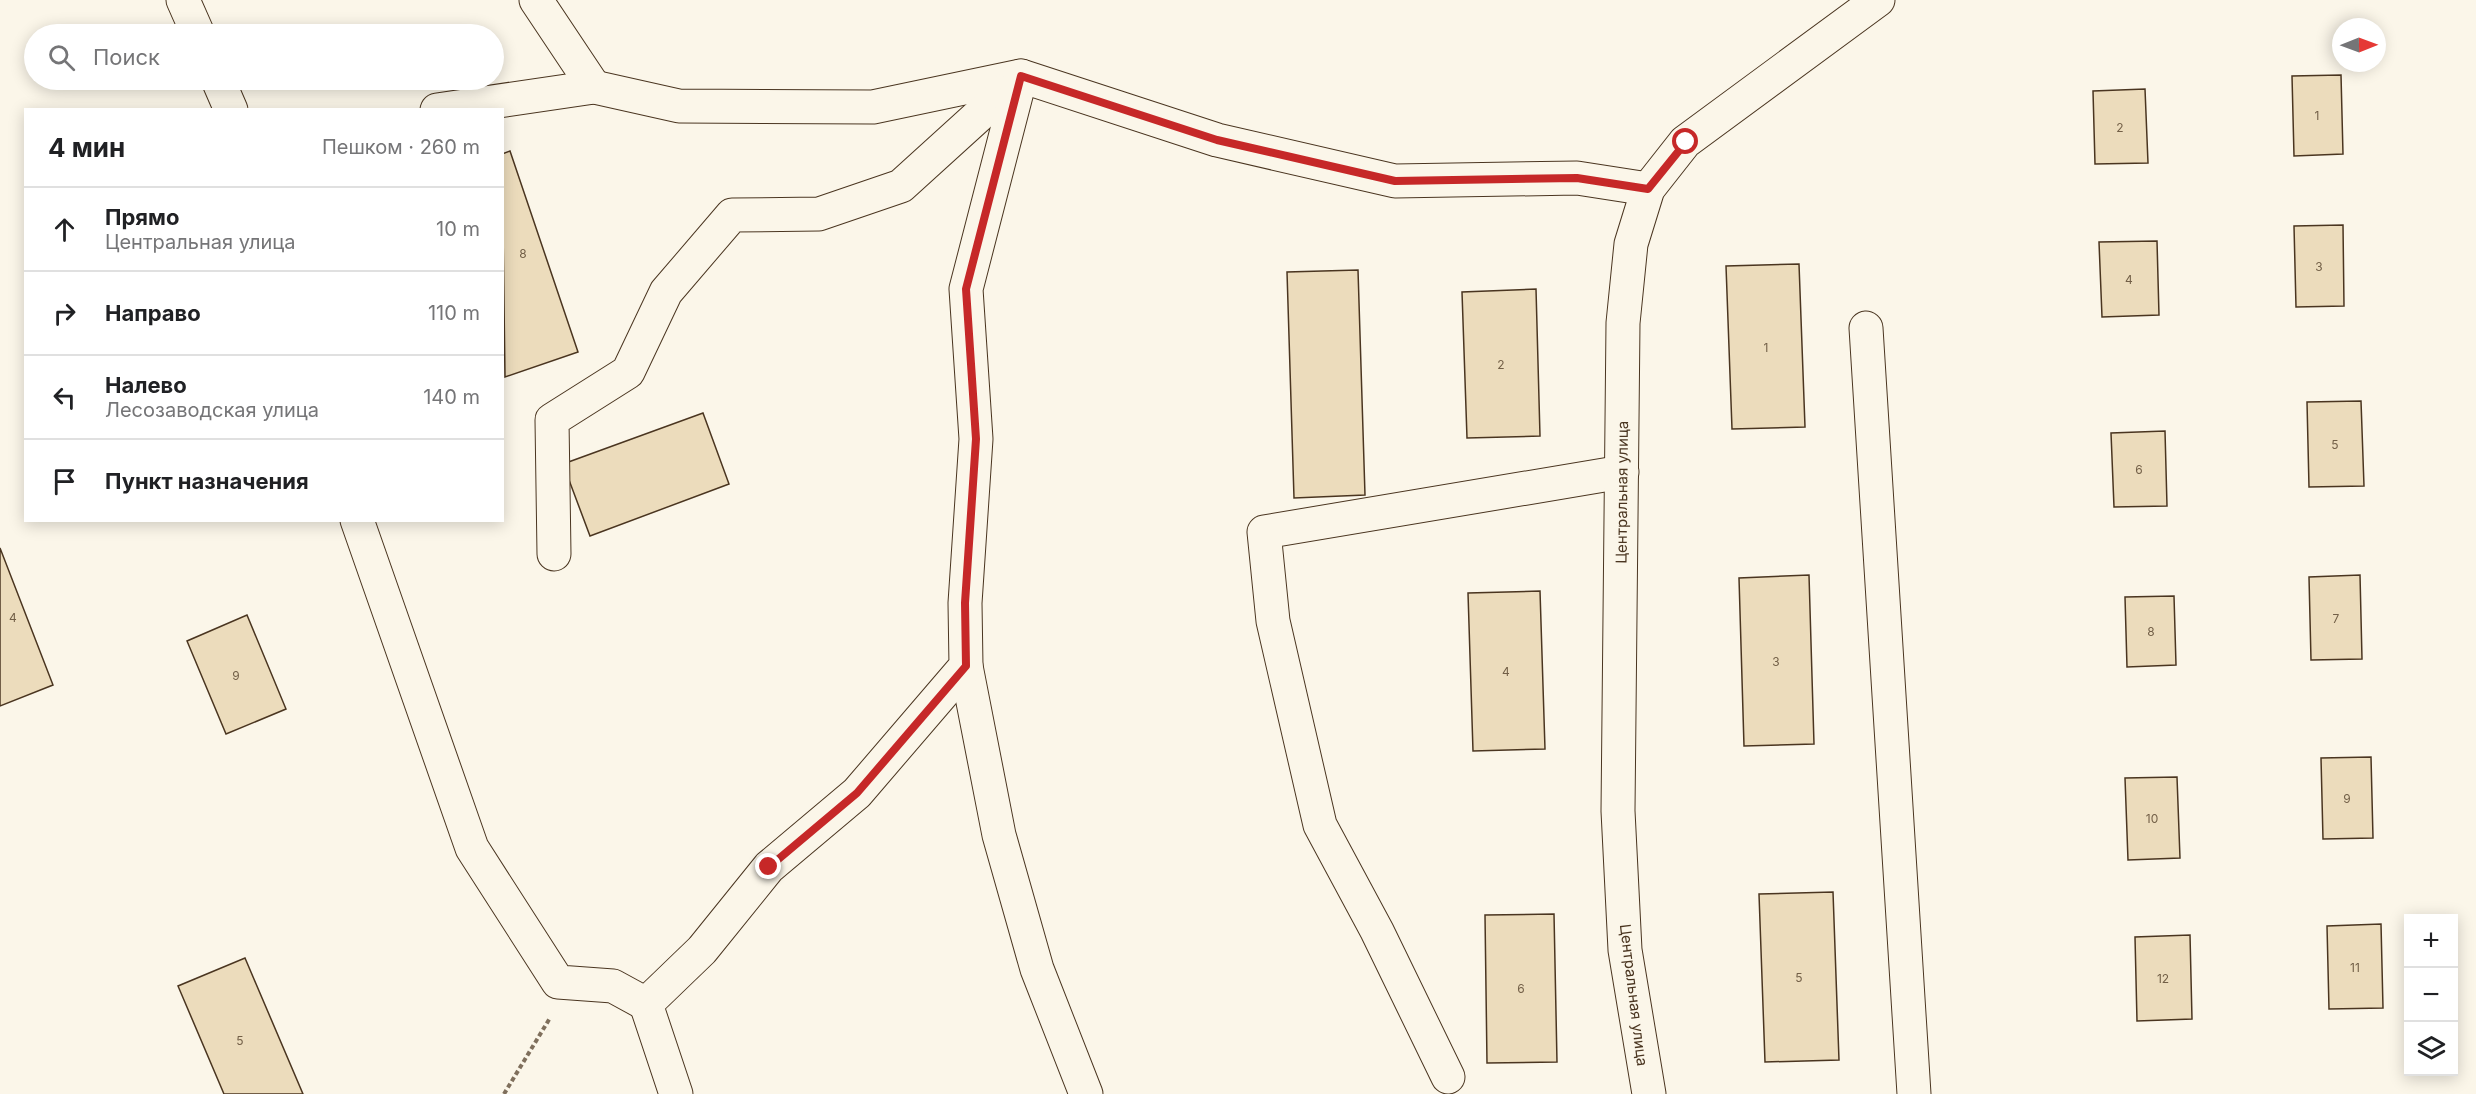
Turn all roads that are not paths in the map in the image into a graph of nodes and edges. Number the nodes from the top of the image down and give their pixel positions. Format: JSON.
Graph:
{"nodes":[{"id":1,"x":183,"y":0,"type":"edge"},
{"id":2,"x":536,"y":0,"type":"edge"},
{"id":3,"x":1878,"y":0,"type":"edge"},
{"id":4,"x":194,"y":24,"type":"edge"},
{"id":5,"x":1021,"y":76,"type":"junction"},
{"id":6,"x":594,"y":87,"type":"junction"},
{"id":7,"x":222,"y":90,"type":"edge"},
{"id":8,"x":230,"y":108,"type":"edge"},
{"id":9,"x":450,"y":108,"type":"edge"},
{"id":10,"x":1648,"y":189,"type":"junction"},
{"id":11,"x":1866,"y":328,"type":"dead end"},
{"id":12,"x":1622,"y":472,"type":"junction"},
{"id":13,"x":358,"y":522,"type":"edge"},
{"id":14,"x":554,"y":554,"type":"dead end"},
{"id":15,"x":966,"y":666,"type":"junction"},
{"id":16,"x":646,"y":1004,"type":"junction"},
{"id":17,"x":1448,"y":1077,"type":"dead end"},
{"id":18,"x":676,"y":1094,"type":"edge"},
{"id":19,"x":1086,"y":1094,"type":"edge"},
{"id":20,"x":1649,"y":1094,"type":"edge"},
{"id":21,"x":1914,"y":1094,"type":"edge"}],
"edges":[{"from":1,"to":4,"type":"street"},
{"from":2,"to":6,"type":"street"},
{"from":3,"to":10,"type":"street","name":"Центральная улица"},
{"from":5,"to":6,"type":"street"},
{"from":5,"to":10,"type":"street"},
{"from":5,"to":14,"type":"street"},
{"from":5,"to":15,"type":"street"},
{"from":6,"to":9,"type":"street"},
{"from":7,"to":8,"type":"street"},
{"from":10,"to":12,"type":"street","name":"Центральная улица"},
{"from":11,"to":21,"type":"street"},
{"from":12,"to":17,"type":"street"},
{"from":12,"to":20,"type":"street","name":"Центральная улица"},
{"from":13,"to":16,"type":"street"},
{"from":15,"to":16,"type":"street"},
{"from":15,"to":19,"type":"street"},
{"from":16,"to":18,"type":"street"}]}
